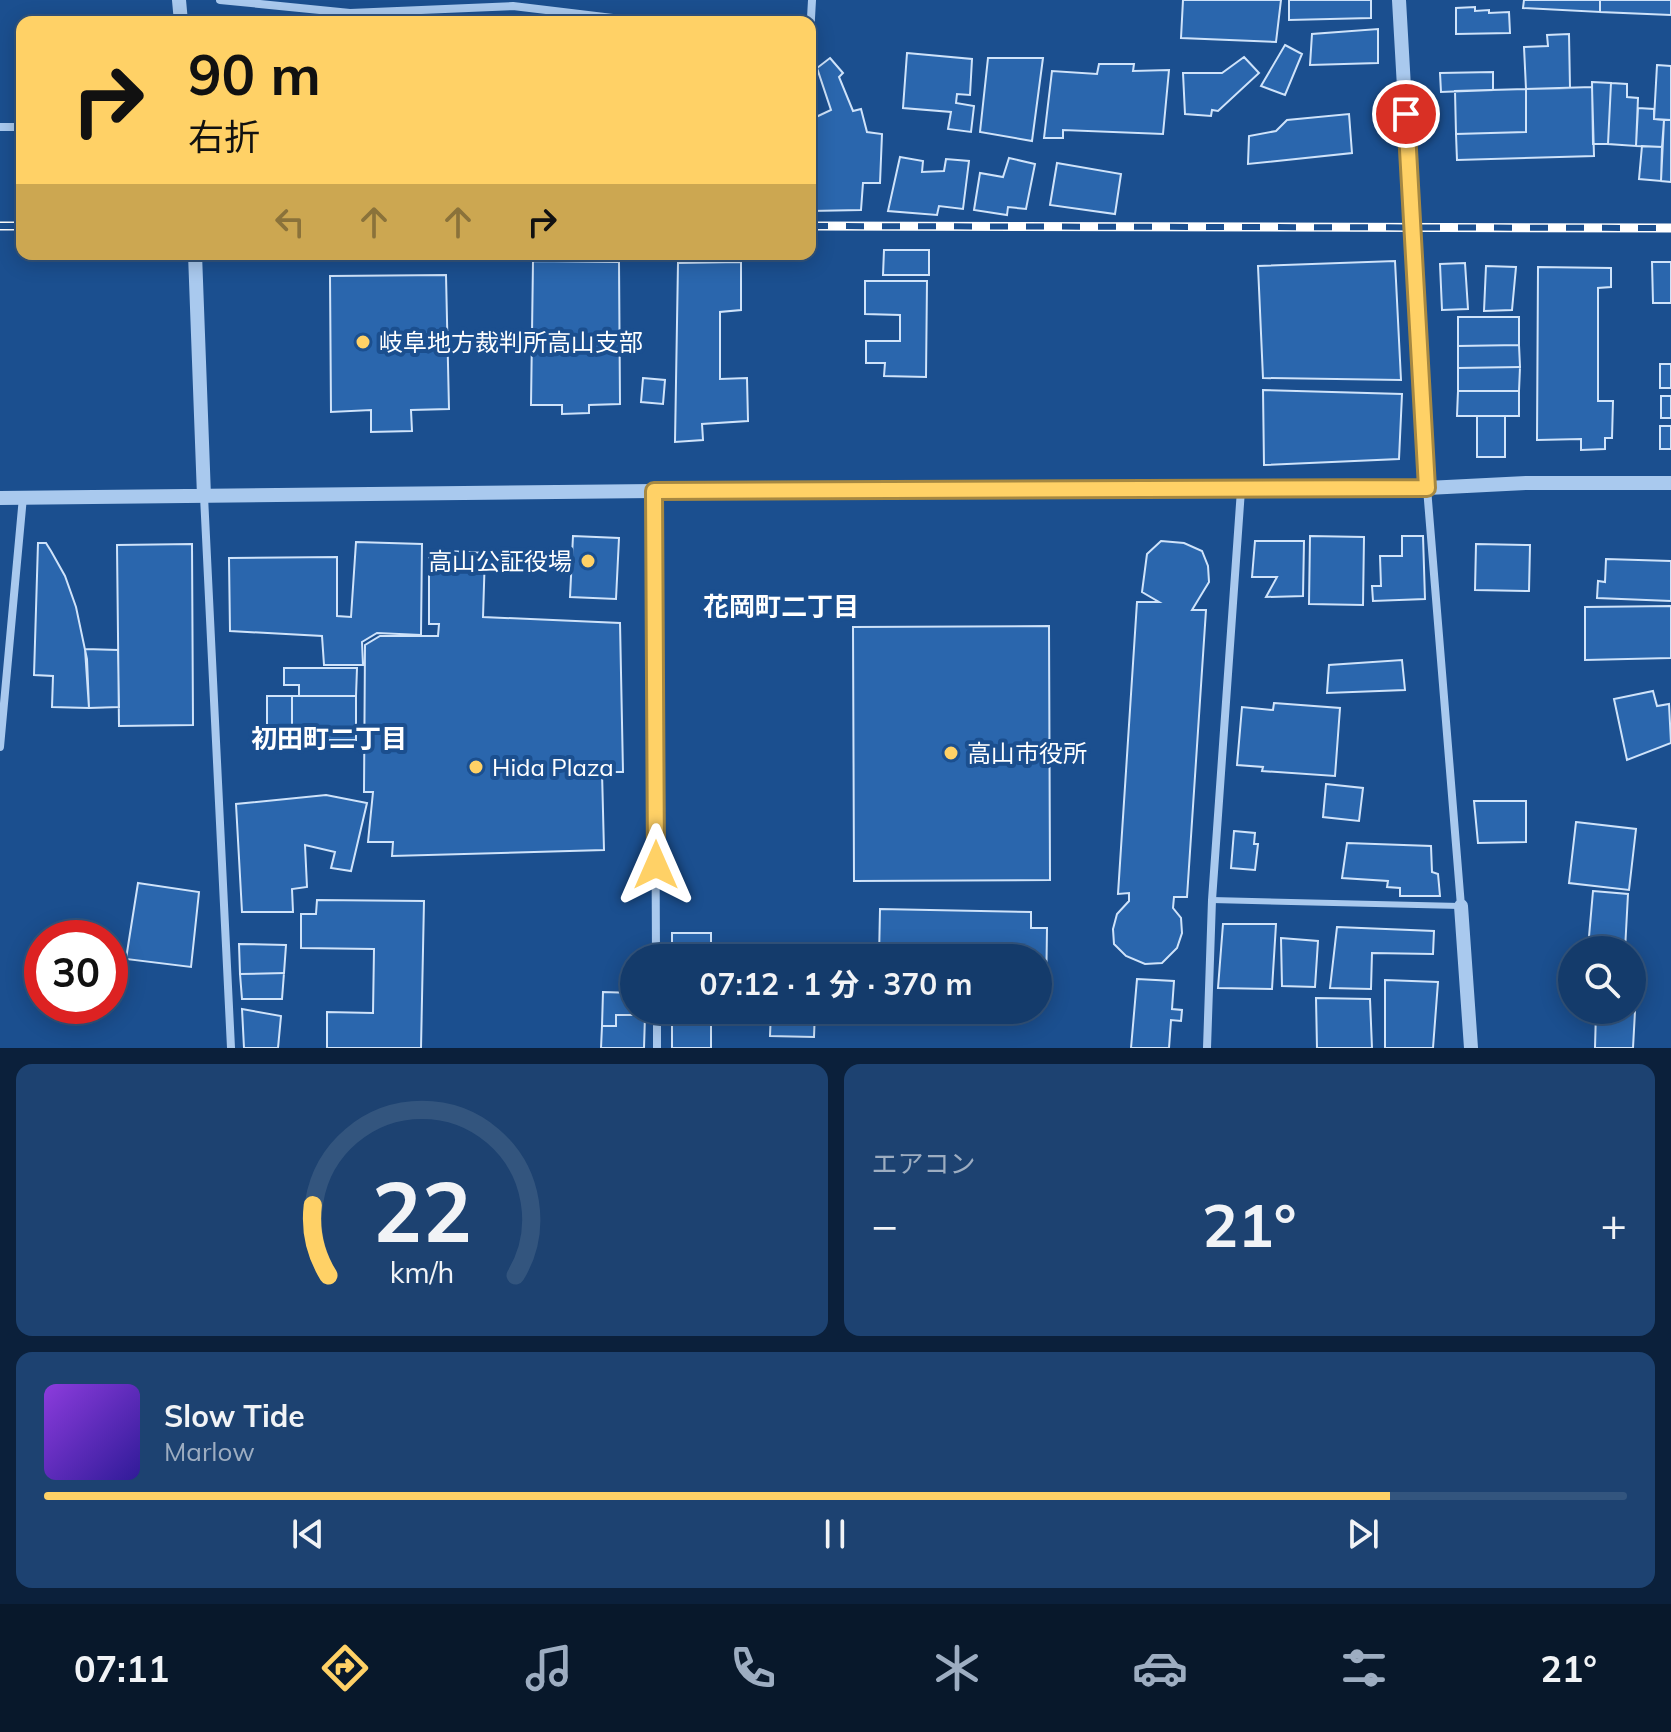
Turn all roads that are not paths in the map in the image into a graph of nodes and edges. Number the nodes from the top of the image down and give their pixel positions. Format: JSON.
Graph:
{"nodes":[{"id":1,"x":220,"y":0,"type":"edge"},
{"id":2,"x":1399,"y":0,"type":"edge"},
{"id":3,"x":596,"y":16,"type":"edge"},
{"id":4,"x":195,"y":260,"type":"edge"},
{"id":5,"x":1671,"y":483,"type":"edge"},
{"id":6,"x":1427,"y":488,"type":"junction"},
{"id":7,"x":1241,"y":490,"type":"junction"},
{"id":8,"x":654,"y":491,"type":"junction"},
{"id":9,"x":204,"y":496,"type":"junction"},
{"id":10,"x":23,"y":497,"type":"junction"},
{"id":11,"x":0,"y":498,"type":"edge"},
{"id":12,"x":0,"y":747,"type":"edge"},
{"id":13,"x":1212,"y":900,"type":"junction"},
{"id":14,"x":1461,"y":906,"type":"junction"},
{"id":15,"x":656,"y":944,"type":"edge"},
{"id":16,"x":657,"y":1024,"type":"edge"},
{"id":17,"x":231,"y":1048,"type":"edge"},
{"id":18,"x":657,"y":1048,"type":"edge"},
{"id":19,"x":1207,"y":1048,"type":"edge"},
{"id":20,"x":1471,"y":1048,"type":"edge"}],
"edges":[{"from":1,"to":3,"type":"street"},
{"from":2,"to":6,"type":"street"},
{"from":4,"to":9,"type":"street"},
{"from":5,"to":6,"type":"street"},
{"from":6,"to":7,"type":"street"},
{"from":6,"to":14,"type":"street"},
{"from":7,"to":8,"type":"street"},
{"from":7,"to":13,"type":"street"},
{"from":8,"to":9,"type":"street"},
{"from":8,"to":15,"type":"street"},
{"from":9,"to":10,"type":"street"},
{"from":9,"to":17,"type":"street"},
{"from":10,"to":11,"type":"street"},
{"from":10,"to":12,"type":"street"},
{"from":13,"to":14,"type":"lane"},
{"from":13,"to":19,"type":"street"},
{"from":14,"to":20,"type":"street"},
{"from":16,"to":18,"type":"street"}]}
